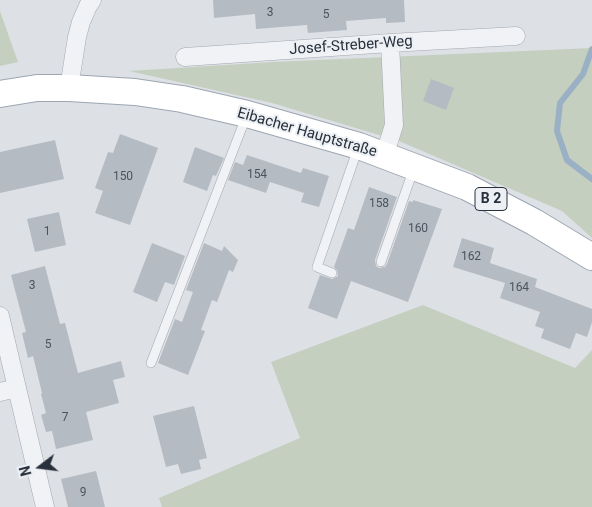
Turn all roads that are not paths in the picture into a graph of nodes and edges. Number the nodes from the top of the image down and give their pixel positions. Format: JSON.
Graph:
{"nodes":[{"id":1,"x":92,"y":0,"type":"edge"},
{"id":2,"x":516,"y":36,"type":"dead end"},
{"id":3,"x":390,"y":43,"type":"junction"},
{"id":4,"x":185,"y":57,"type":"dead end"},
{"id":5,"x":69,"y":88,"type":"junction"},
{"id":6,"x":0,"y":94,"type":"edge"},
{"id":7,"x":247,"y":114,"type":"junction"},
{"id":8,"x":359,"y":146,"type":"junction"},
{"id":9,"x":383,"y":155,"type":"junction"},
{"id":10,"x":415,"y":167,"type":"junction"},
{"id":11,"x":592,"y":256,"type":"edge"},
{"id":12,"x":380,"y":262,"type":"dead end"},
{"id":13,"x":332,"y":273,"type":"dead end"},
{"id":14,"x":0,"y":316,"type":"edge"},
{"id":15,"x":151,"y":363,"type":"dead end"},
{"id":16,"x":9,"y":390,"type":"edge"},
{"id":17,"x":45,"y":507,"type":"edge"}],
"edges":[{"from":1,"to":5,"type":"street"},
{"from":2,"to":3,"type":"street","name":"Josef-Streber-Weg"},
{"from":3,"to":4,"type":"street","name":"Josef-Streber-Weg"},
{"from":3,"to":9,"type":"street"},
{"from":5,"to":6,"type":"main road","name":"Eibacher Hauptstraße","number":"B 2"},
{"from":5,"to":7,"type":"main road","name":"Eibacher Hauptstraße","number":"B 2"},
{"from":7,"to":8,"type":"main road","name":"Eibacher Hauptstraße","number":"B 2"},
{"from":7,"to":15,"type":"lane"},
{"from":8,"to":9,"type":"main road","name":"Eibacher Hauptstraße","number":"B 2"},
{"from":8,"to":13,"type":"lane"},
{"from":9,"to":10,"type":"main road","name":"Eibacher Hauptstraße","number":"B 2"},
{"from":10,"to":11,"type":"main road","name":"Eibacher Hauptstraße","number":"B 2"},
{"from":10,"to":12,"type":"lane"},
{"from":14,"to":16,"type":"street"},
{"from":16,"to":17,"type":"street"}]}
